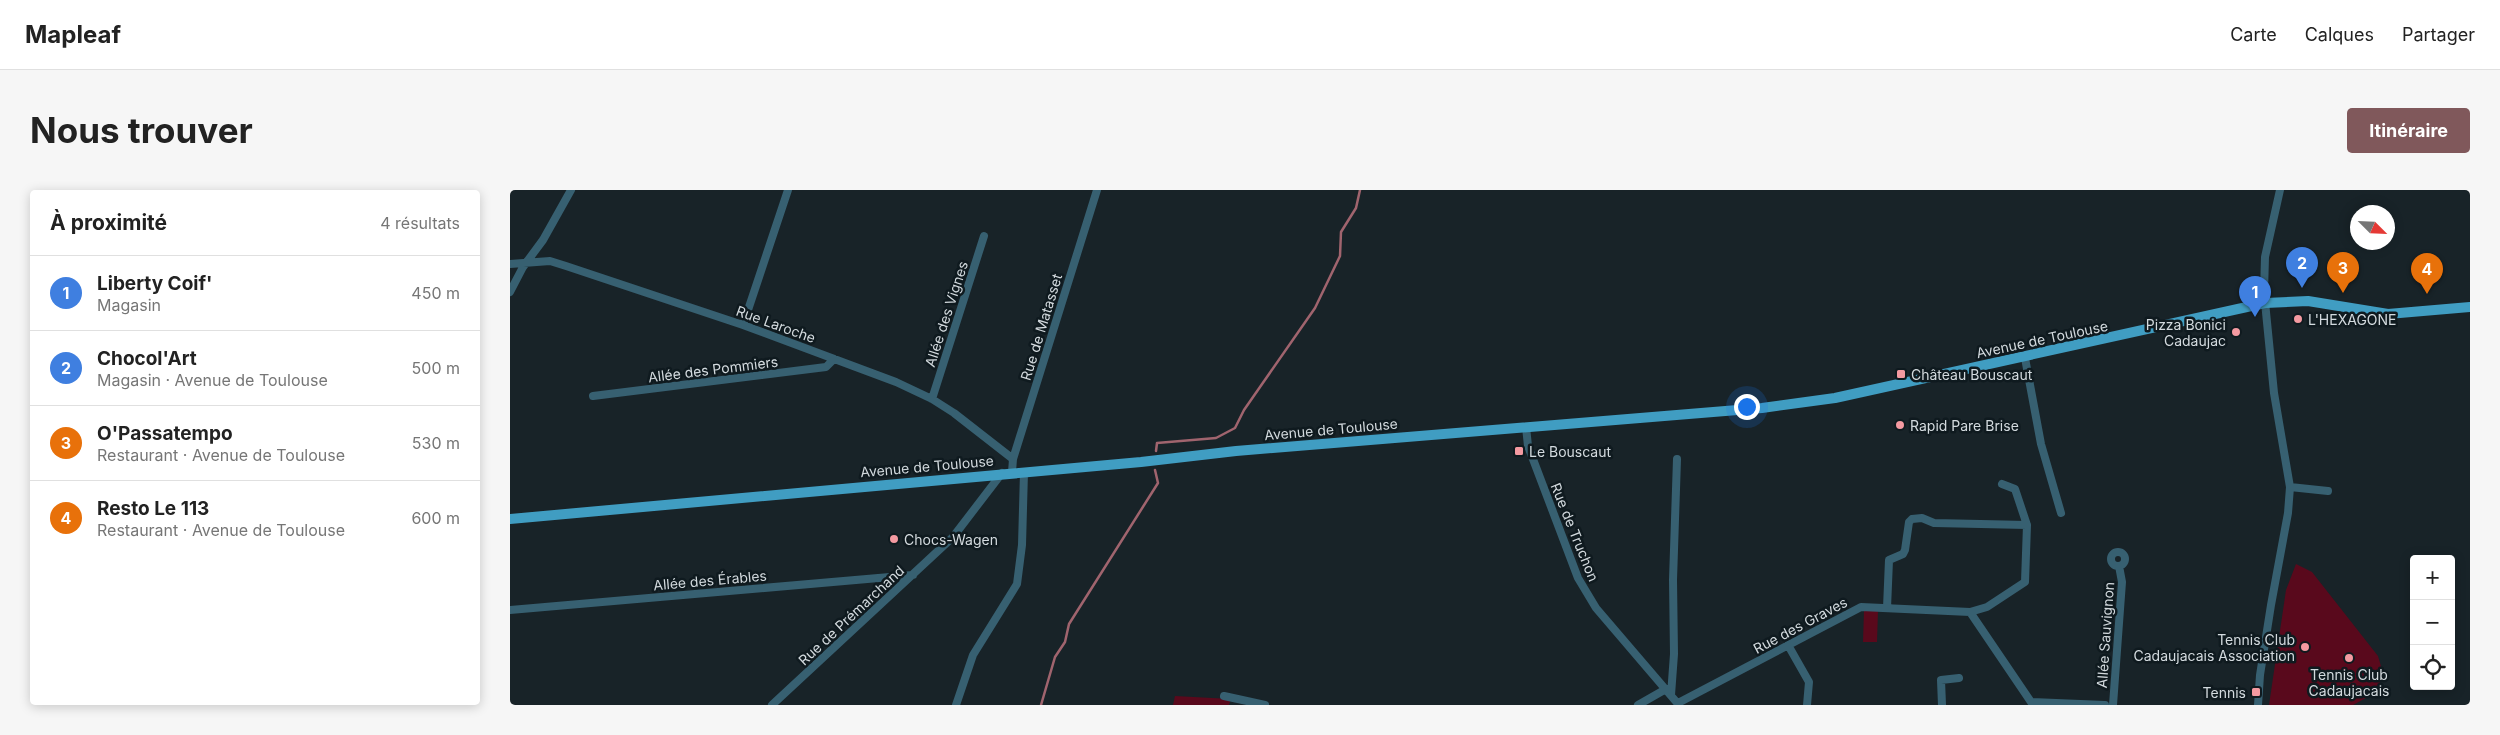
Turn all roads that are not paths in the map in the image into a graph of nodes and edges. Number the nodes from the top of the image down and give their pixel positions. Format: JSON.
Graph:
{"nodes":[{"id":1,"x":571,"y":190,"type":"edge"},
{"id":2,"x":788,"y":190,"type":"edge"},
{"id":3,"x":1097,"y":190,"type":"edge"},
{"id":4,"x":2280,"y":190,"type":"edge"},
{"id":5,"x":984,"y":236,"type":"dead end"},
{"id":6,"x":526,"y":263,"type":"junction"},
{"id":7,"x":510,"y":264,"type":"edge"},
{"id":8,"x":510,"y":292,"type":"edge"},
{"id":9,"x":2265,"y":303,"type":"junction"},
{"id":10,"x":2470,"y":307,"type":"edge"},
{"id":11,"x":744,"y":325,"type":"junction"},
{"id":12,"x":2025,"y":358,"type":"junction"},
{"id":13,"x":834,"y":359,"type":"junction"},
{"id":14,"x":592,"y":396,"type":"dead end"},
{"id":15,"x":932,"y":399,"type":"junction"},
{"id":16,"x":1526,"y":427,"type":"junction"},
{"id":17,"x":1013,"y":459,"type":"junction"},
{"id":18,"x":1677,"y":460,"type":"dead end"},
{"id":19,"x":1024,"y":472,"type":"junction"},
{"id":20,"x":1007,"y":473,"type":"junction"},
{"id":21,"x":2002,"y":484,"type":"dead end"},
{"id":22,"x":2290,"y":487,"type":"junction"},
{"id":23,"x":2328,"y":491,"type":"dead end"},
{"id":24,"x":2061,"y":513,"type":"dead end"},
{"id":25,"x":510,"y":519,"type":"edge"},
{"id":26,"x":2027,"y":525,"type":"junction"},
{"id":27,"x":2119,"y":566,"type":"dead end"},
{"id":28,"x":913,"y":575,"type":"junction"},
{"id":29,"x":1887,"y":608,"type":"junction"},
{"id":30,"x":510,"y":610,"type":"edge"},
{"id":31,"x":1970,"y":612,"type":"junction"},
{"id":32,"x":1788,"y":645,"type":"junction"},
{"id":33,"x":1959,"y":678,"type":"dead end"},
{"id":34,"x":1669,"y":692,"type":"junction"},
{"id":35,"x":1224,"y":696,"type":"dead end"},
{"id":36,"x":1678,"y":704,"type":"edge"},
{"id":37,"x":2028,"y":704,"type":"edge"},
{"id":38,"x":772,"y":705,"type":"edge"},
{"id":39,"x":956,"y":705,"type":"edge"},
{"id":40,"x":1264,"y":705,"type":"edge"},
{"id":41,"x":1638,"y":705,"type":"edge"},
{"id":42,"x":1807,"y":705,"type":"edge"},
{"id":43,"x":1942,"y":705,"type":"edge"},
{"id":44,"x":2105,"y":705,"type":"edge"},
{"id":45,"x":2113,"y":705,"type":"edge"},
{"id":46,"x":2258,"y":705,"type":"edge"}],
"edges":[{"from":1,"to":6,"type":"street"},
{"from":2,"to":11,"type":"street"},
{"from":3,"to":17,"type":"street","name":"Rue de Matasset"},
{"from":4,"to":9,"type":"street"},
{"from":5,"to":15,"type":"street","name":"Allée des Vignes"},
{"from":6,"to":7,"type":"street","name":"Rue Laroche"},
{"from":6,"to":8,"type":"street"},
{"from":6,"to":11,"type":"street","name":"Rue Laroche"},
{"from":9,"to":10,"type":"main road"},
{"from":9,"to":12,"type":"main road","name":"Avenue de Toulouse"},
{"from":9,"to":22,"type":"street"},
{"from":11,"to":13,"type":"street","name":"Rue Laroche"},
{"from":12,"to":16,"type":"main road","name":"Avenue de Toulouse"},
{"from":12,"to":24,"type":"street"},
{"from":13,"to":14,"type":"street","name":"Allée des Pommiers"},
{"from":13,"to":15,"type":"street","name":"Rue Laroche"},
{"from":15,"to":17,"type":"street","name":"Rue Laroche"},
{"from":16,"to":19,"type":"main road","name":"Avenue de Toulouse"},
{"from":16,"to":34,"type":"street","name":"Rue de Truchon"},
{"from":17,"to":20,"type":"street","name":"Rue de Matasset"},
{"from":18,"to":34,"type":"street"},
{"from":19,"to":20,"type":"main road","name":"Avenue de Toulouse"},
{"from":19,"to":39,"type":"street"},
{"from":20,"to":25,"type":"main road","name":"Avenue de Toulouse"},
{"from":20,"to":28,"type":"street","name":"Rue de Prémarchand"},
{"from":21,"to":26,"type":"street"},
{"from":22,"to":23,"type":"street"},
{"from":22,"to":46,"type":"street"},
{"from":26,"to":29,"type":"street"},
{"from":26,"to":31,"type":"street"},
{"from":27,"to":45,"type":"street","name":"Allée Sauvignon"},
{"from":28,"to":30,"type":"street","name":"Allée des Érables"},
{"from":28,"to":38,"type":"street","name":"Rue de Prémarchand"},
{"from":29,"to":31,"type":"street","name":"Rue des Graves"},
{"from":29,"to":32,"type":"street","name":"Rue des Graves"},
{"from":31,"to":37,"type":"street"},
{"from":32,"to":36,"type":"street","name":"Rue des Graves"},
{"from":32,"to":42,"type":"street"},
{"from":33,"to":43,"type":"street"},
{"from":34,"to":36,"type":"street","name":"Rue de Truchon"},
{"from":34,"to":41,"type":"street"},
{"from":35,"to":40,"type":"street"},
{"from":37,"to":44,"type":"street"}]}
